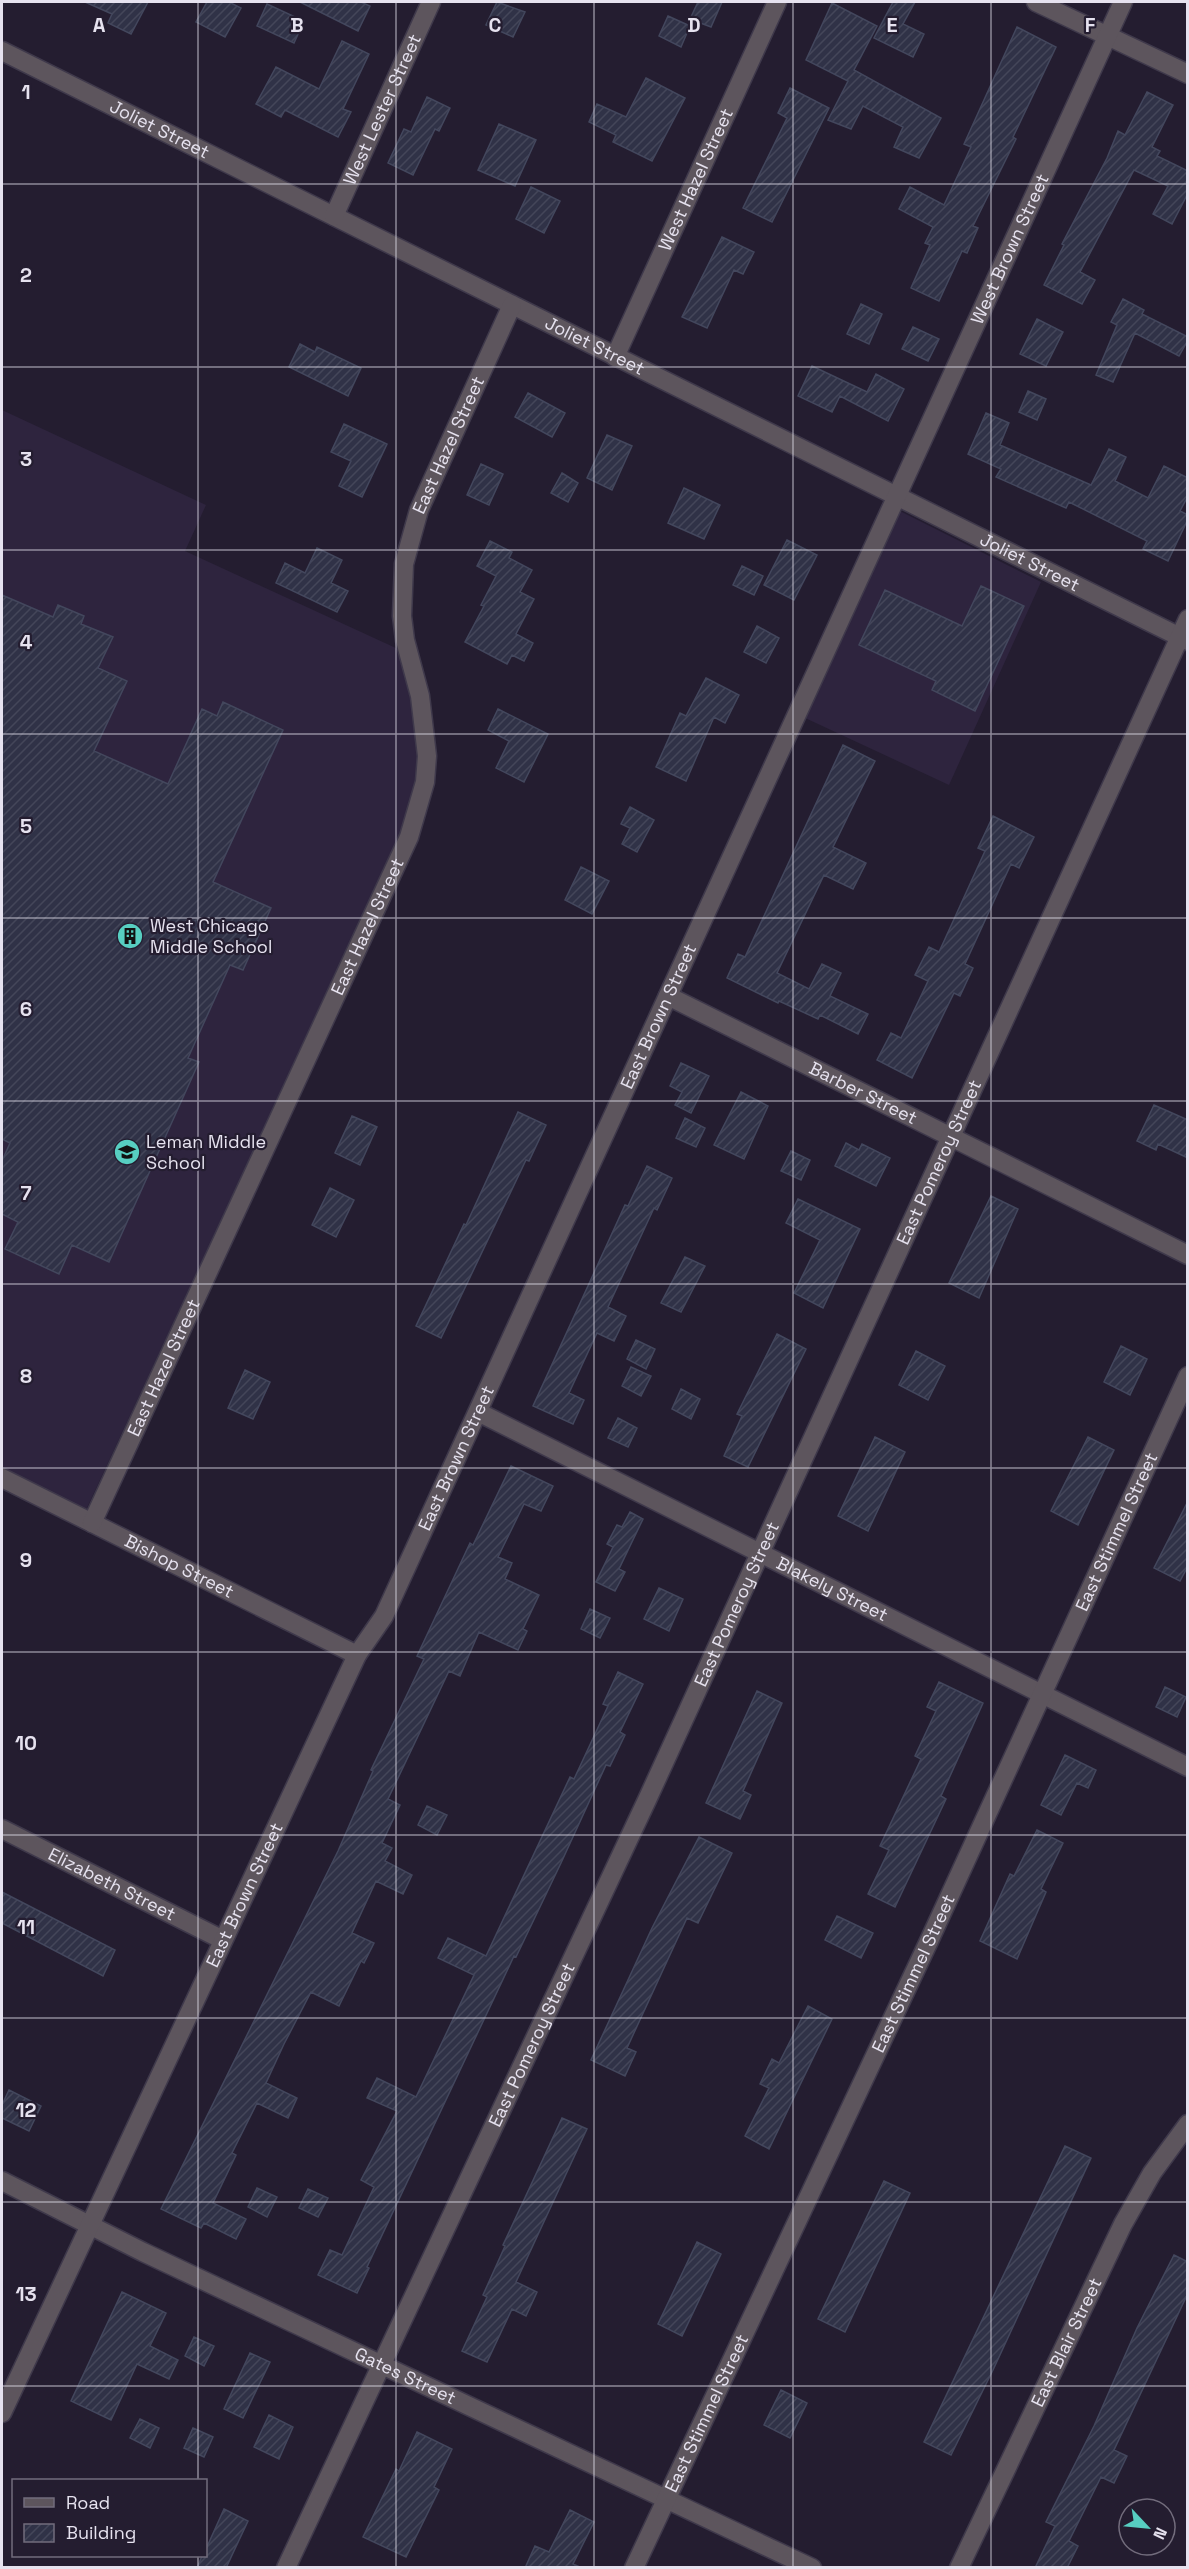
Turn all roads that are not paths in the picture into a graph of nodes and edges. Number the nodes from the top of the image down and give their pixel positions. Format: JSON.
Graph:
{"nodes":[{"id":1,"x":431,"y":2,"type":"edge"},
{"id":2,"x":777,"y":2,"type":"edge"},
{"id":3,"x":1036,"y":2,"type":"edge"},
{"id":4,"x":1123,"y":2,"type":"edge"},
{"id":5,"x":1107,"y":36,"type":"junction"},
{"id":6,"x":2,"y":51,"type":"edge"},
{"id":7,"x":1188,"y":75,"type":"edge"},
{"id":8,"x":334,"y":216,"type":"junction"},
{"id":9,"x":512,"y":305,"type":"junction"},
{"id":10,"x":615,"y":357,"type":"junction"},
{"id":11,"x":897,"y":496,"type":"junction"},
{"id":12,"x":1188,"y":619,"type":"edge"},
{"id":13,"x":1183,"y":639,"type":"edge"},
{"id":14,"x":668,"y":996,"type":"junction"},
{"id":15,"x":950,"y":1137,"type":"junction"},
{"id":16,"x":1188,"y":1255,"type":"edge"},
{"id":17,"x":1188,"y":1376,"type":"edge"},
{"id":18,"x":478,"y":1412,"type":"junction"},
{"id":19,"x":2,"y":1478,"type":"edge"},
{"id":20,"x":92,"y":1523,"type":"junction"},
{"id":21,"x":759,"y":1553,"type":"junction"},
{"id":22,"x":357,"y":1655,"type":"junction"},
{"id":23,"x":1042,"y":1693,"type":"junction"},
{"id":24,"x":1188,"y":1767,"type":"edge"},
{"id":25,"x":2,"y":1829,"type":"edge"},
{"id":26,"x":223,"y":1940,"type":"junction"},
{"id":27,"x":1188,"y":2124,"type":"edge"},
{"id":28,"x":2,"y":2181,"type":"edge"},
{"id":29,"x":89,"y":2225,"type":"junction"},
{"id":30,"x":381,"y":2364,"type":"junction"},
{"id":31,"x":2,"y":2413,"type":"edge"},
{"id":32,"x":667,"y":2498,"type":"junction"},
{"id":33,"x":286,"y":2568,"type":"edge"},
{"id":34,"x":634,"y":2568,"type":"edge"},
{"id":35,"x":812,"y":2568,"type":"edge"},
{"id":36,"x":959,"y":2568,"type":"edge"}],
"edges":[{"from":1,"to":8,"type":"street","name":"West Lester Street"},
{"from":2,"to":10,"type":"street","name":"West Hazel Street"},
{"from":3,"to":5,"type":"street"},
{"from":4,"to":5,"type":"street","name":"West Brown Street"},
{"from":5,"to":7,"type":"street"},
{"from":5,"to":11,"type":"street","name":"West Brown Street"},
{"from":6,"to":8,"type":"street","name":"Joliet Street"},
{"from":8,"to":9,"type":"street","name":"Joliet Street"},
{"from":9,"to":10,"type":"street","name":"Joliet Street"},
{"from":9,"to":20,"type":"street","name":"East Hazel Street"},
{"from":10,"to":11,"type":"street","name":"Joliet Street"},
{"from":11,"to":13,"type":"street","name":"Joliet Street"},
{"from":11,"to":14,"type":"street","name":"East Brown Street"},
{"from":12,"to":13,"type":"street","name":"East Pomeroy Street"},
{"from":13,"to":15,"type":"street","name":"East Pomeroy Street"},
{"from":14,"to":15,"type":"street","name":"Barber Street"},
{"from":14,"to":18,"type":"street","name":"East Brown Street"},
{"from":15,"to":16,"type":"street","name":"Barber Street"},
{"from":15,"to":21,"type":"street","name":"East Pomeroy Street"},
{"from":17,"to":23,"type":"street","name":"East Stimmel Street"},
{"from":18,"to":21,"type":"street","name":"Blakely Street"},
{"from":18,"to":22,"type":"street","name":"East Brown Street"},
{"from":19,"to":20,"type":"street","name":"Bishop Street"},
{"from":20,"to":22,"type":"street","name":"Bishop Street"},
{"from":21,"to":23,"type":"street","name":"Blakely Street"},
{"from":21,"to":30,"type":"street","name":"East Pomeroy Street"},
{"from":22,"to":26,"type":"street","name":"East Brown Street"},
{"from":23,"to":24,"type":"street","name":"Blakely Street"},
{"from":23,"to":32,"type":"street","name":"East Stimmel Street"},
{"from":25,"to":26,"type":"street","name":"Elizabeth Street"},
{"from":26,"to":29,"type":"street","name":"East Brown Street"},
{"from":27,"to":36,"type":"street","name":"East Blair Street"},
{"from":28,"to":29,"type":"street","name":"Gates Street"},
{"from":29,"to":30,"type":"street","name":"Gates Street"},
{"from":29,"to":31,"type":"street","name":"East Brown Street"},
{"from":30,"to":32,"type":"street","name":"Gates Street"},
{"from":30,"to":33,"type":"street","name":"East Pomeroy Street"},
{"from":32,"to":34,"type":"street","name":"East Stimmel Street"},
{"from":32,"to":35,"type":"street","name":"Gates Street"}]}
